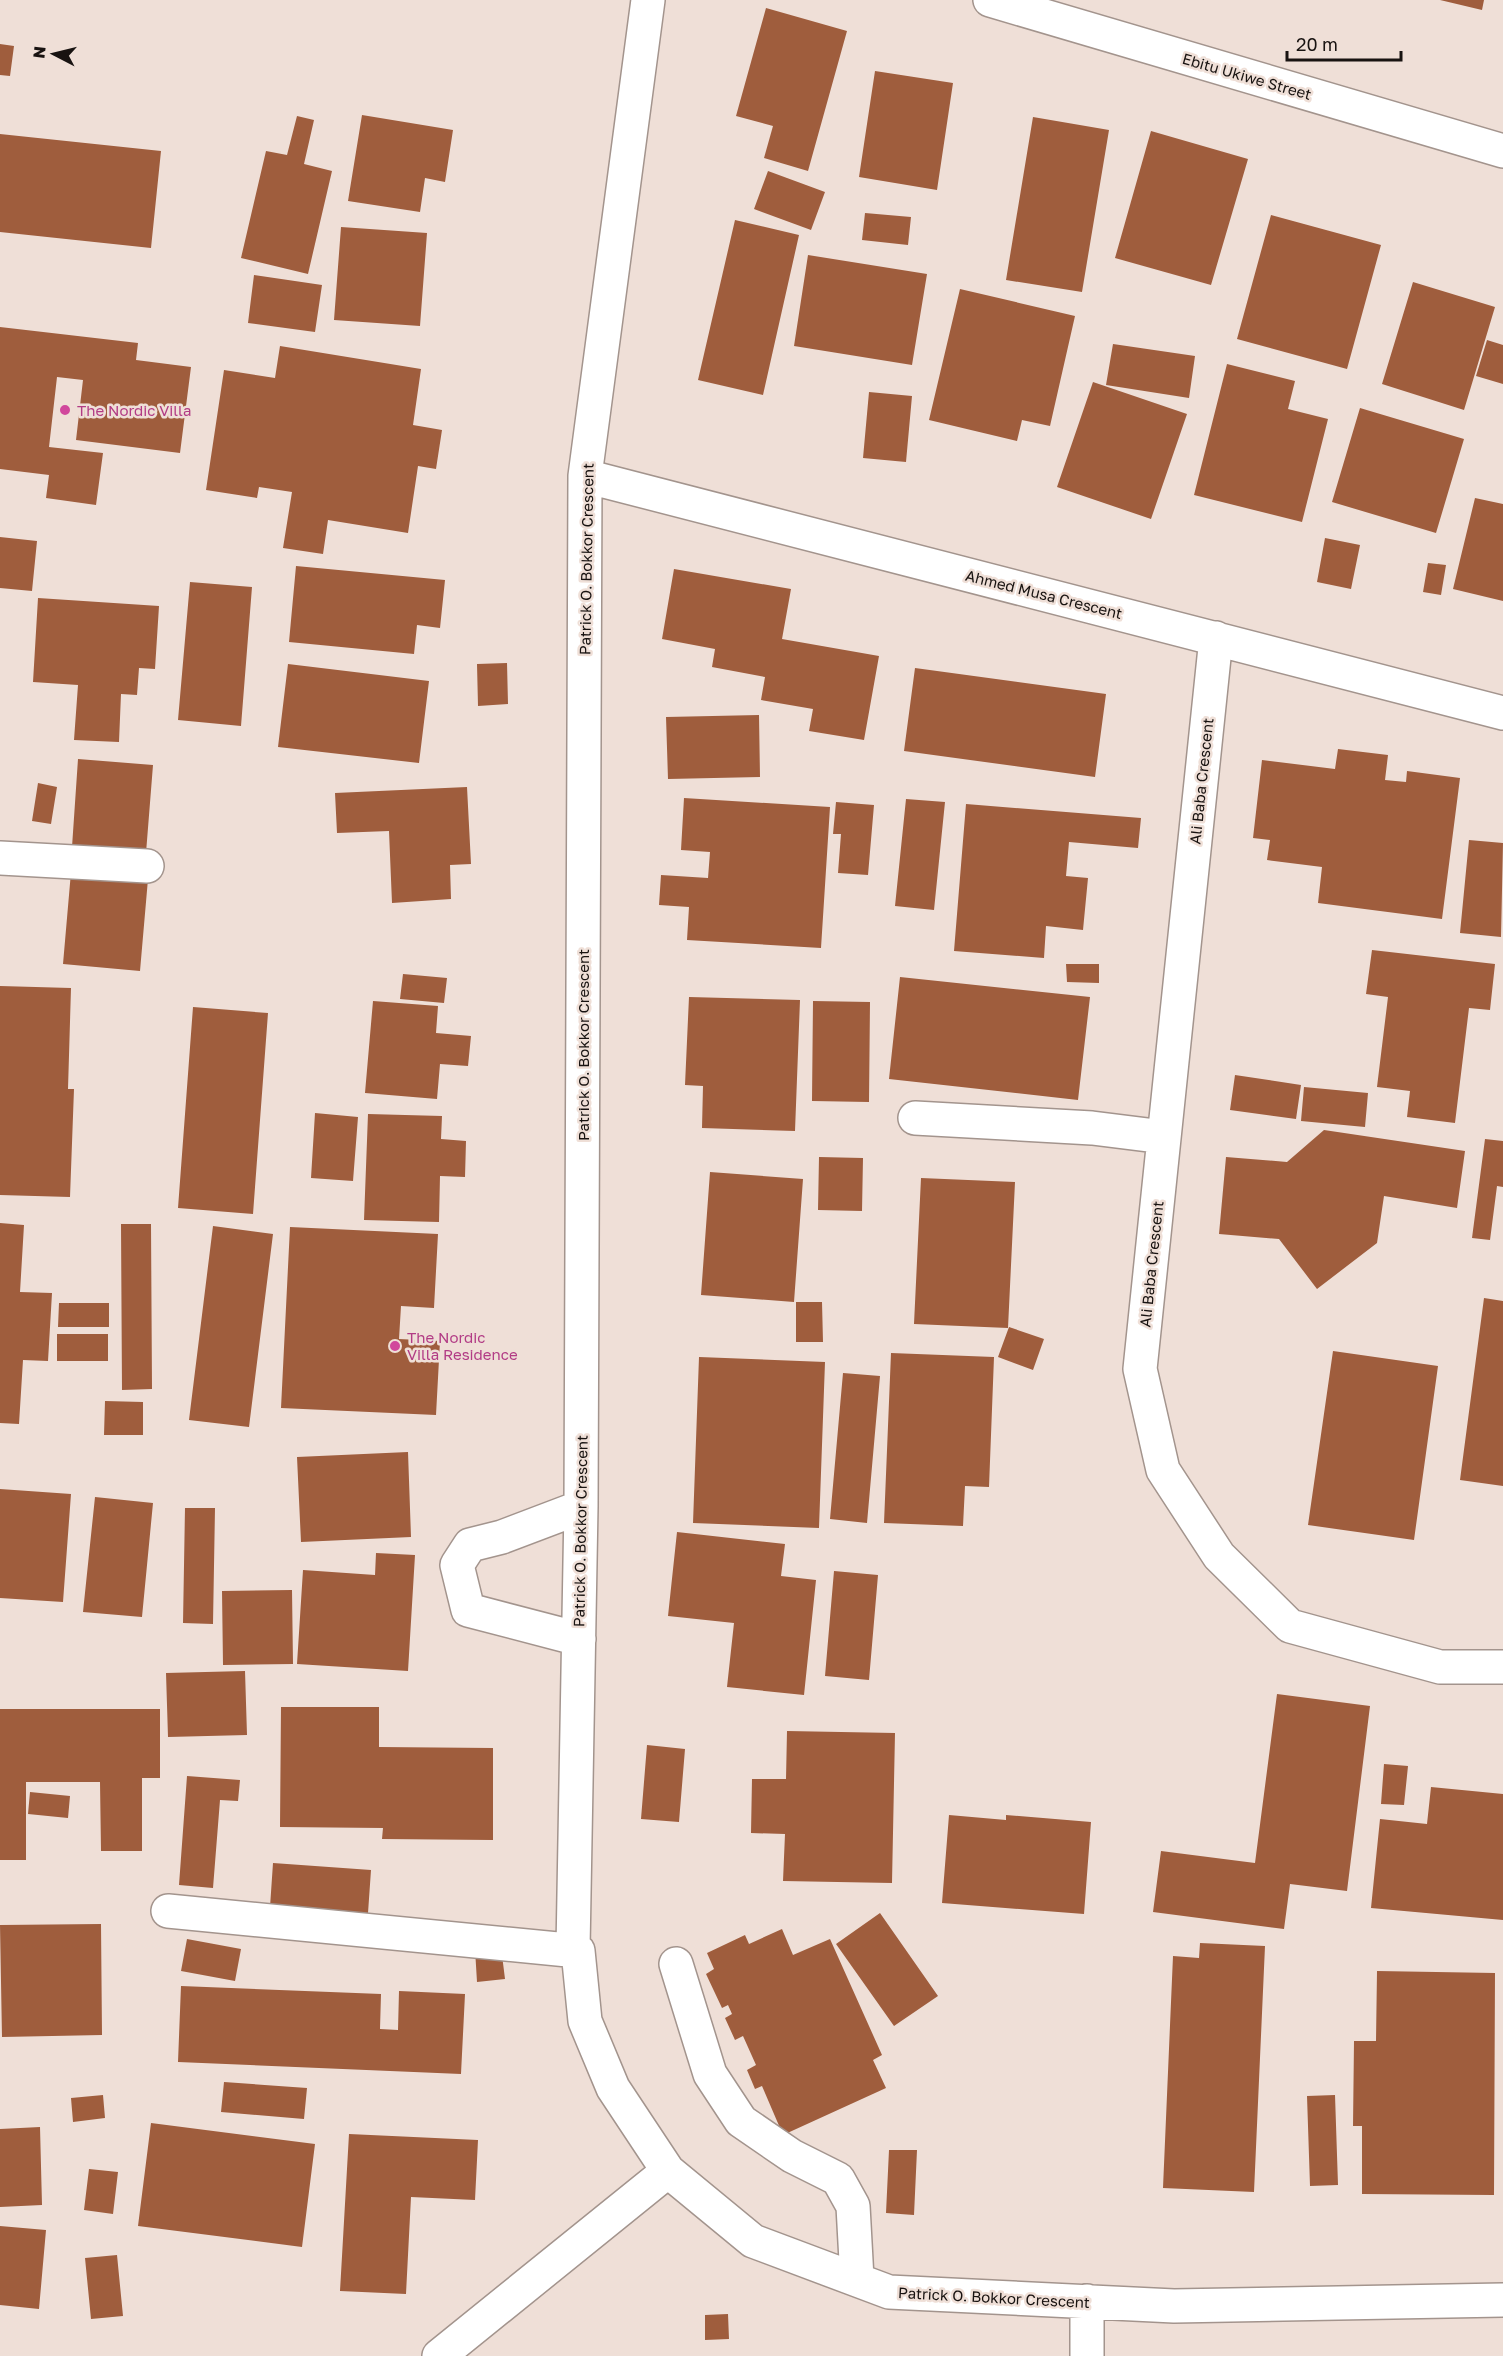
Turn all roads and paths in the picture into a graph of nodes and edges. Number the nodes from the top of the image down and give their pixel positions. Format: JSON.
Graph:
{"nodes":[{"id":1,"x":648,"y":0,"type":"edge"},
{"id":2,"x":990,"y":0,"type":"edge"},
{"id":3,"x":1503,"y":151,"type":"edge"},
{"id":4,"x":585,"y":476,"type":"junction"},
{"id":5,"x":1216,"y":638,"type":"junction"},
{"id":6,"x":1503,"y":713,"type":"edge"},
{"id":7,"x":0,"y":858,"type":"edge"},
{"id":8,"x":147,"y":866,"type":"dead end"},
{"id":9,"x":915,"y":1118,"type":"dead end"},
{"id":10,"x":1164,"y":1137,"type":"junction"},
{"id":11,"x":581,"y":1506,"type":"junction"},
{"id":12,"x":579,"y":1639,"type":"junction"},
{"id":13,"x":1503,"y":1667,"type":"edge"},
{"id":14,"x":168,"y":1911,"type":"dead end"},
{"id":15,"x":578,"y":1951,"type":"junction"},
{"id":16,"x":676,"y":1964,"type":"dead end"},
{"id":17,"x":668,"y":2171,"type":"junction"},
{"id":18,"x":856,"y":2279,"type":"junction"},
{"id":19,"x":1503,"y":2300,"type":"edge"},
{"id":20,"x":1087,"y":2301,"type":"junction"},
{"id":21,"x":439,"y":2356,"type":"edge"},
{"id":22,"x":1087,"y":2356,"type":"edge"}],
"edges":[{"from":1,"to":4,"type":"street","name":"Patrick O. Bokkor Crescent"},
{"from":2,"to":3,"type":"street","name":"Ebitu Ukiwe Street"},
{"from":4,"to":5,"type":"street","name":"Ahmed Musa Crescent"},
{"from":4,"to":11,"type":"street","name":"Patrick O. Bokkor Crescent"},
{"from":5,"to":6,"type":"street","name":"Ahmed Musa Crescent"},
{"from":5,"to":10,"type":"street","name":"Ali Baba Crescent"},
{"from":7,"to":8,"type":"street"},
{"from":9,"to":10,"type":"street"},
{"from":10,"to":13,"type":"street","name":"Ali Baba Crescent"},
{"from":11,"to":12,"type":"street","name":"Patrick O. Bokkor Crescent"},
{"from":11,"to":12,"type":"street"},
{"from":12,"to":15,"type":"street","name":"Patrick O. Bokkor Crescent"},
{"from":14,"to":15,"type":"street"},
{"from":15,"to":17,"type":"street","name":"Patrick O. Bokkor Crescent"},
{"from":16,"to":18,"type":"street"},
{"from":17,"to":18,"type":"street","name":"Patrick O. Bokkor Crescent"},
{"from":17,"to":21,"type":"street"},
{"from":18,"to":20,"type":"street","name":"Patrick O. Bokkor Crescent"},
{"from":19,"to":20,"type":"street","name":"Patrick O. Bokkor Crescent"},
{"from":20,"to":22,"type":"street"}]}
